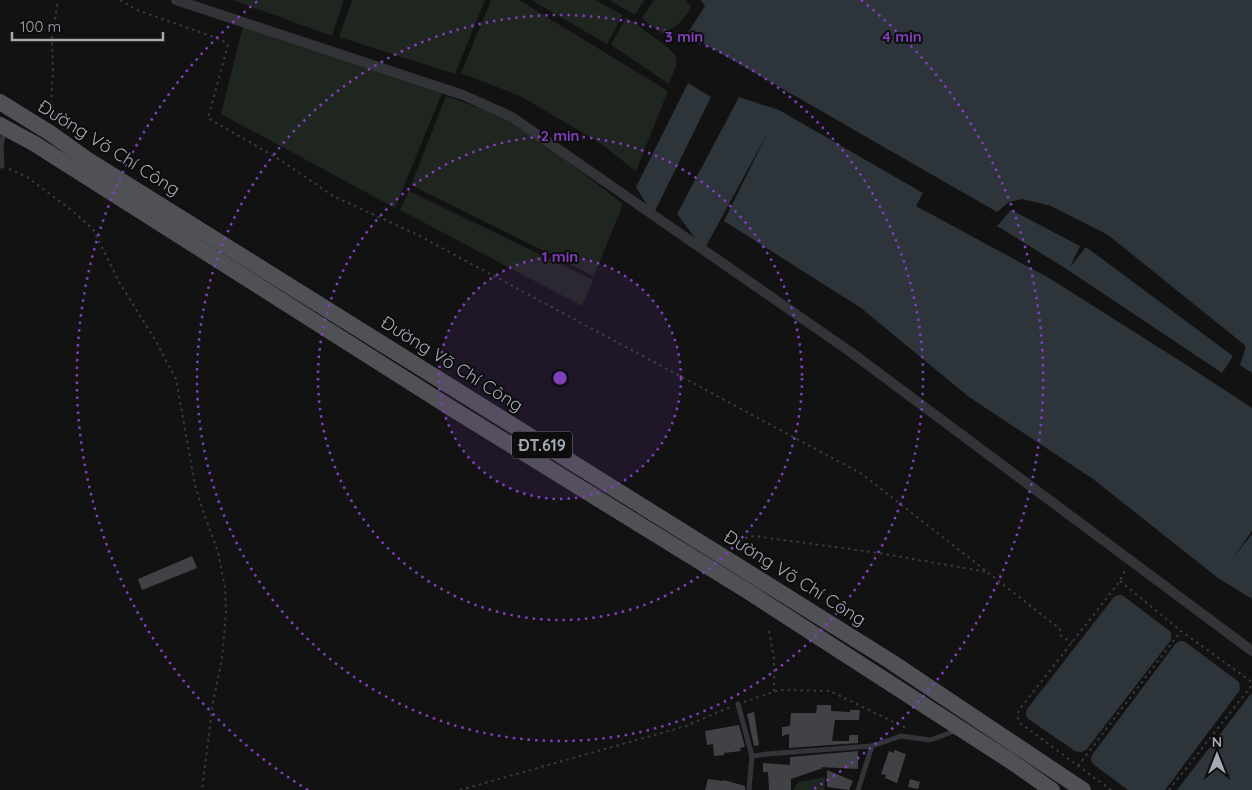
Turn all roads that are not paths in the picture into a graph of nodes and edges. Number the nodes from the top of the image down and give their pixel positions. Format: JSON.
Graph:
{"nodes":[{"id":1,"x":176,"y":0,"type":"edge"},
{"id":2,"x":0,"y":102,"type":"edge"},
{"id":3,"x":2,"y":126,"type":"edge"},
{"id":4,"x":1,"y":166,"type":"edge"},
{"id":5,"x":1252,"y":651,"type":"edge"},
{"id":6,"x":738,"y":704,"type":"road end"},
{"id":7,"x":961,"y":729,"type":"junction"},
{"id":8,"x":872,"y":746,"type":"junction"},
{"id":9,"x":752,"y":756,"type":"junction"},
{"id":10,"x":749,"y":790,"type":"edge"},
{"id":11,"x":858,"y":790,"type":"edge"},
{"id":12,"x":1052,"y":790,"type":"edge"},
{"id":13,"x":1083,"y":790,"type":"edge"}],
"edges":[{"from":1,"to":5,"type":"street"},
{"from":2,"to":13,"type":"main road","name":"Đường Võ Chí Công","number":"ĐT.619"},
{"from":3,"to":4,"type":"lane"},
{"from":3,"to":7,"type":"main road","name":"Đường Võ Chí Công","number":"ĐT.619"},
{"from":6,"to":9,"type":"lane"},
{"from":7,"to":8,"type":"lane"},
{"from":7,"to":12,"type":"main road","name":"Đường Võ Chí Công","number":"ĐT.619"},
{"from":8,"to":9,"type":"lane"},
{"from":8,"to":11,"type":"lane"},
{"from":9,"to":10,"type":"lane"}]}
